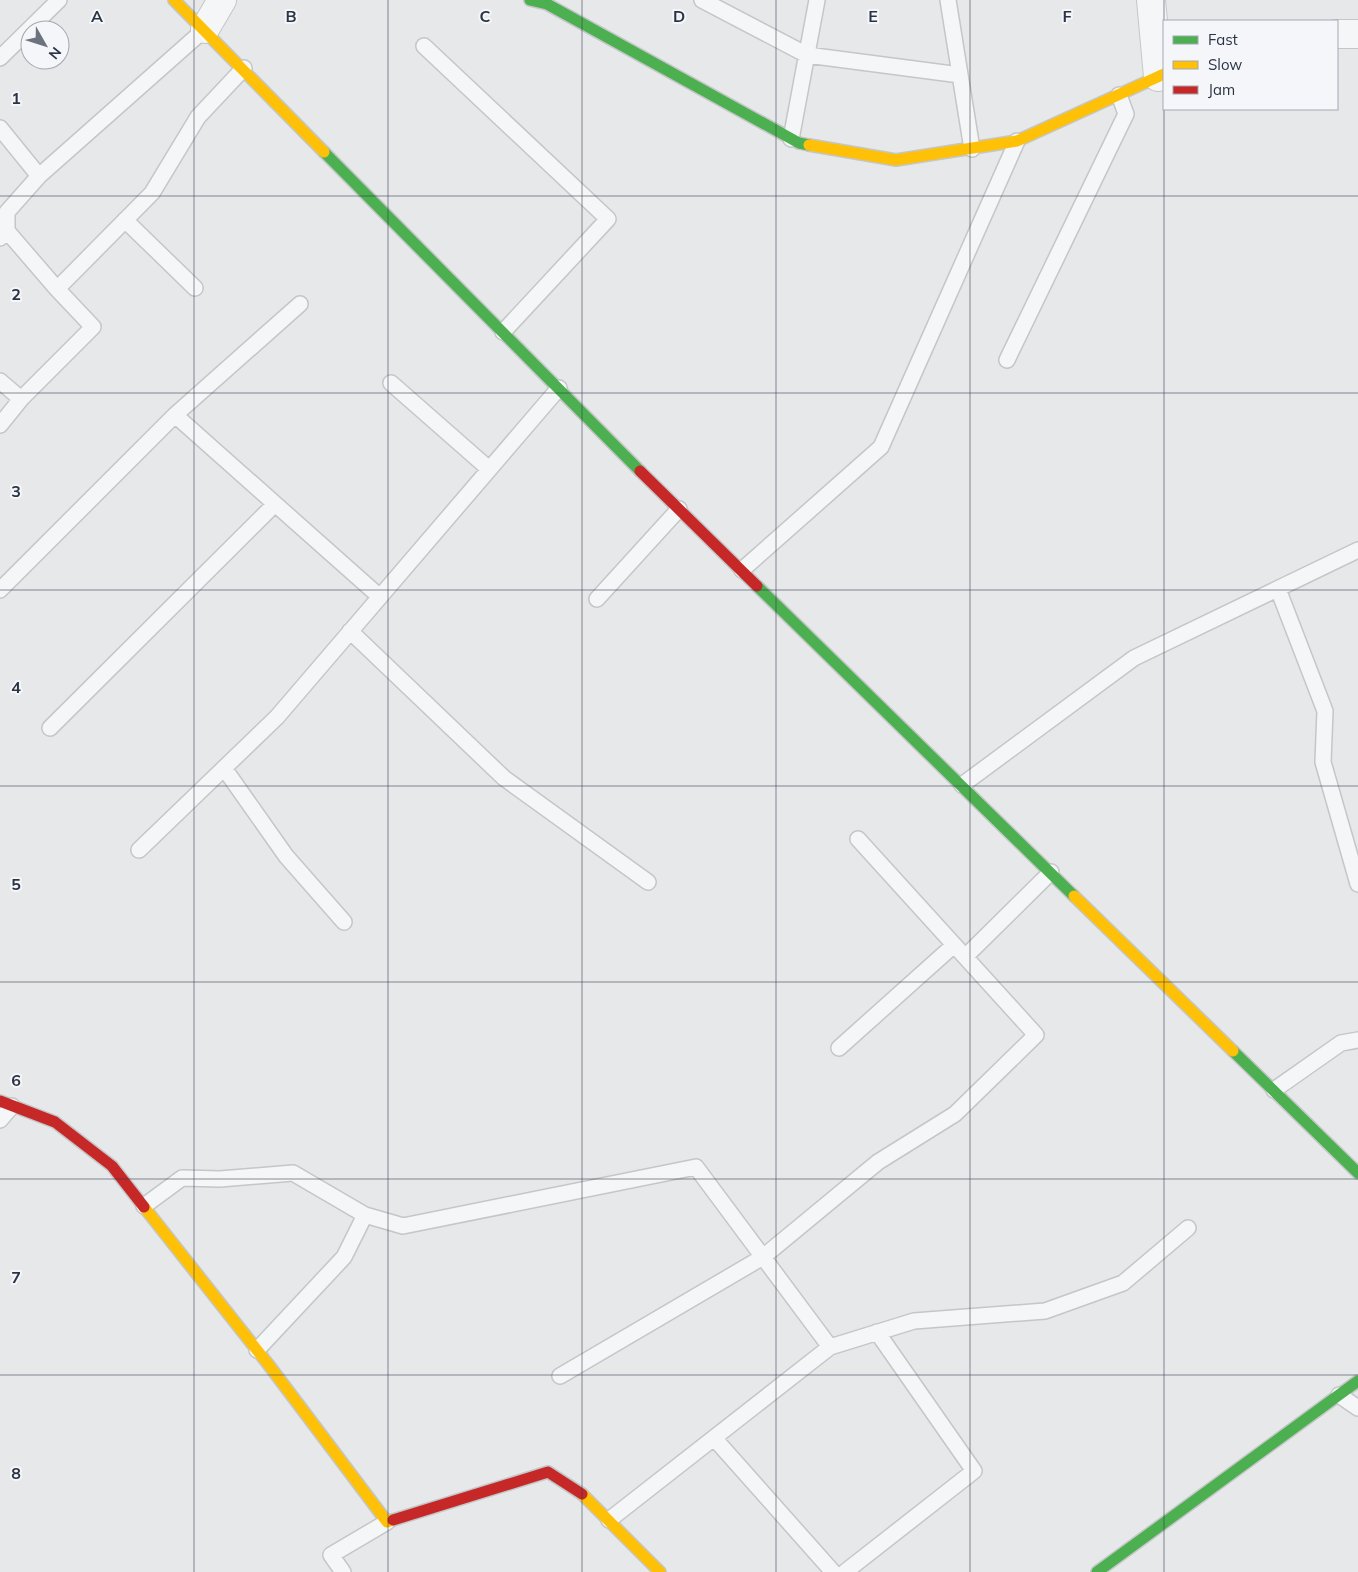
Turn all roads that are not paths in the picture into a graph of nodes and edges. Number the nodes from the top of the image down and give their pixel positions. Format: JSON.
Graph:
{"nodes":[{"id":1,"x":59,"y":0,"type":"edge"},
{"id":2,"x":174,"y":0,"type":"edge"},
{"id":3,"x":222,"y":0,"type":"edge"},
{"id":4,"x":530,"y":0,"type":"edge"},
{"id":5,"x":702,"y":0,"type":"edge"},
{"id":6,"x":818,"y":0,"type":"edge"},
{"id":7,"x":948,"y":0,"type":"edge"},
{"id":8,"x":1151,"y":0,"type":"edge"},
{"id":9,"x":205,"y":29,"type":"junction"},
{"id":10,"x":1338,"y":34,"type":"edge"},
{"id":11,"x":1358,"y":34,"type":"edge"},
{"id":12,"x":424,"y":46,"type":"dead end"},
{"id":13,"x":807,"y":55,"type":"junction"},
{"id":14,"x":0,"y":58,"type":"edge"},
{"id":15,"x":244,"y":68,"type":"junction"},
{"id":16,"x":960,"y":75,"type":"junction"},
{"id":17,"x":1161,"y":76,"type":"edge"},
{"id":18,"x":1119,"y":95,"type":"junction"},
{"id":19,"x":0,"y":128,"type":"edge"},
{"id":20,"x":791,"y":139,"type":"junction"},
{"id":21,"x":1017,"y":142,"type":"junction"},
{"id":22,"x":972,"y":149,"type":"junction"},
{"id":23,"x":39,"y":176,"type":"junction"},
{"id":24,"x":125,"y":220,"type":"junction"},
{"id":25,"x":4,"y":235,"type":"edge"},
{"id":26,"x":57,"y":288,"type":"junction"},
{"id":27,"x":195,"y":288,"type":"dead end"},
{"id":28,"x":300,"y":304,"type":"dead end"},
{"id":29,"x":503,"y":332,"type":"junction"},
{"id":30,"x":1007,"y":360,"type":"dead end"},
{"id":31,"x":0,"y":381,"type":"edge"},
{"id":32,"x":391,"y":383,"type":"dead end"},
{"id":33,"x":558,"y":388,"type":"junction"},
{"id":34,"x":22,"y":399,"type":"junction"},
{"id":35,"x":175,"y":415,"type":"junction"},
{"id":36,"x":0,"y":425,"type":"edge"},
{"id":37,"x":489,"y":469,"type":"junction"},
{"id":38,"x":275,"y":504,"type":"junction"},
{"id":39,"x":679,"y":509,"type":"junction"},
{"id":40,"x":1358,"y":550,"type":"edge"},
{"id":41,"x":742,"y":570,"type":"junction"},
{"id":42,"x":1278,"y":589,"type":"junction"},
{"id":43,"x":0,"y":590,"type":"edge"},
{"id":44,"x":380,"y":597,"type":"junction"},
{"id":45,"x":597,"y":599,"type":"dead end"},
{"id":46,"x":350,"y":631,"type":"junction"},
{"id":47,"x":50,"y":728,"type":"dead end"},
{"id":48,"x":224,"y":768,"type":"junction"},
{"id":49,"x":962,"y":785,"type":"junction"},
{"id":50,"x":858,"y":839,"type":"dead end"},
{"id":51,"x":138,"y":850,"type":"dead end"},
{"id":52,"x":1051,"y":872,"type":"junction"},
{"id":53,"x":648,"y":882,"type":"dead end"},
{"id":54,"x":1358,"y":884,"type":"edge"},
{"id":55,"x":344,"y":922,"type":"dead end"},
{"id":56,"x":954,"y":945,"type":"junction"},
{"id":57,"x":965,"y":957,"type":"junction"},
{"id":58,"x":1358,"y":1040,"type":"edge"},
{"id":59,"x":839,"y":1048,"type":"dead end"},
{"id":60,"x":1274,"y":1090,"type":"junction"},
{"id":61,"x":6,"y":1103,"type":"edge"},
{"id":62,"x":0,"y":1120,"type":"edge"},
{"id":63,"x":1358,"y":1173,"type":"edge"},
{"id":64,"x":144,"y":1206,"type":"junction"},
{"id":65,"x":365,"y":1215,"type":"junction"},
{"id":66,"x":1188,"y":1228,"type":"dead end"},
{"id":67,"x":763,"y":1257,"type":"junction"},
{"id":68,"x":877,"y":1332,"type":"junction"},
{"id":69,"x":830,"y":1347,"type":"junction"},
{"id":70,"x":257,"y":1350,"type":"junction"},
{"id":71,"x":560,"y":1376,"type":"dead end"},
{"id":72,"x":1358,"y":1381,"type":"edge"},
{"id":73,"x":1339,"y":1395,"type":"junction"},
{"id":74,"x":1358,"y":1408,"type":"edge"},
{"id":75,"x":714,"y":1438,"type":"junction"},
{"id":76,"x":609,"y":1520,"type":"junction"},
{"id":77,"x":387,"y":1522,"type":"junction"},
{"id":78,"x":343,"y":1572,"type":"edge"},
{"id":79,"x":660,"y":1572,"type":"edge"},
{"id":80,"x":833,"y":1572,"type":"edge"},
{"id":81,"x":845,"y":1572,"type":"edge"},
{"id":82,"x":1098,"y":1572,"type":"edge"}],
"edges":[{"from":1,"to":14,"type":"lane"},
{"from":2,"to":9,"type":"street"},
{"from":3,"to":9,"type":"street"},
{"from":4,"to":20,"type":"street"},
{"from":5,"to":13,"type":"lane"},
{"from":6,"to":13,"type":"lane"},
{"from":7,"to":16,"type":"lane"},
{"from":8,"to":17,"type":"street"},
{"from":9,"to":15,"type":"street"},
{"from":9,"to":23,"type":"lane"},
{"from":10,"to":11,"type":"street"},
{"from":12,"to":29,"type":"lane"},
{"from":13,"to":16,"type":"lane"},
{"from":13,"to":20,"type":"lane"},
{"from":15,"to":24,"type":"lane"},
{"from":15,"to":29,"type":"street"},
{"from":16,"to":22,"type":"lane"},
{"from":17,"to":18,"type":"street"},
{"from":18,"to":21,"type":"street"},
{"from":18,"to":30,"type":"lane"},
{"from":19,"to":23,"type":"lane"},
{"from":20,"to":22,"type":"street"},
{"from":21,"to":22,"type":"street"},
{"from":21,"to":41,"type":"lane"},
{"from":23,"to":25,"type":"lane"},
{"from":24,"to":26,"type":"lane"},
{"from":24,"to":27,"type":"lane"},
{"from":25,"to":26,"type":"lane"},
{"from":26,"to":34,"type":"lane"},
{"from":28,"to":35,"type":"lane"},
{"from":29,"to":33,"type":"street"},
{"from":31,"to":34,"type":"lane"},
{"from":32,"to":37,"type":"lane"},
{"from":33,"to":37,"type":"lane"},
{"from":33,"to":39,"type":"street"},
{"from":34,"to":36,"type":"lane"},
{"from":35,"to":38,"type":"lane"},
{"from":35,"to":43,"type":"lane"},
{"from":37,"to":44,"type":"lane"},
{"from":38,"to":44,"type":"lane"},
{"from":38,"to":47,"type":"lane"},
{"from":39,"to":41,"type":"street"},
{"from":39,"to":45,"type":"lane"},
{"from":40,"to":42,"type":"lane"},
{"from":41,"to":49,"type":"street"},
{"from":42,"to":49,"type":"lane"},
{"from":42,"to":54,"type":"lane"},
{"from":44,"to":46,"type":"lane"},
{"from":46,"to":48,"type":"lane"},
{"from":46,"to":53,"type":"lane"},
{"from":48,"to":51,"type":"lane"},
{"from":48,"to":55,"type":"lane"},
{"from":49,"to":52,"type":"street"},
{"from":50,"to":56,"type":"lane"},
{"from":52,"to":57,"type":"lane"},
{"from":52,"to":60,"type":"street"},
{"from":56,"to":57,"type":"lane"},
{"from":56,"to":59,"type":"lane"},
{"from":57,"to":67,"type":"lane"},
{"from":58,"to":60,"type":"lane"},
{"from":60,"to":63,"type":"street"},
{"from":61,"to":62,"type":"lane"},
{"from":61,"to":64,"type":"street"},
{"from":64,"to":65,"type":"lane"},
{"from":64,"to":70,"type":"street"},
{"from":65,"to":67,"type":"lane"},
{"from":65,"to":70,"type":"lane"},
{"from":66,"to":68,"type":"lane"},
{"from":67,"to":69,"type":"lane"},
{"from":67,"to":71,"type":"lane"},
{"from":68,"to":69,"type":"lane"},
{"from":68,"to":81,"type":"lane"},
{"from":69,"to":75,"type":"lane"},
{"from":70,"to":77,"type":"street"},
{"from":72,"to":73,"type":"street"},
{"from":73,"to":74,"type":"lane"},
{"from":73,"to":82,"type":"street"},
{"from":75,"to":76,"type":"lane"},
{"from":75,"to":80,"type":"lane"},
{"from":76,"to":77,"type":"street"},
{"from":76,"to":79,"type":"street"},
{"from":77,"to":78,"type":"lane"}]}
